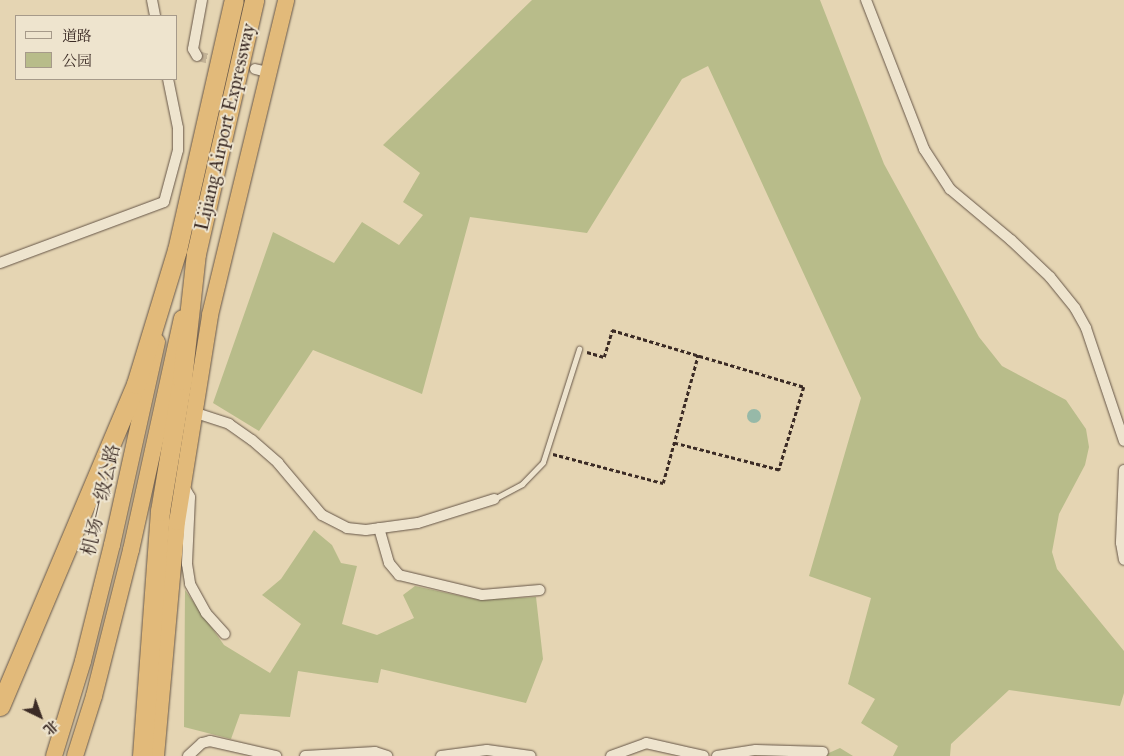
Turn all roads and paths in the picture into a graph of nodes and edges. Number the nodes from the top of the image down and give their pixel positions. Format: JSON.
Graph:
{"nodes":[{"id":1,"x":152,"y":0,"type":"edge"},
{"id":2,"x":202,"y":0,"type":"edge"},
{"id":3,"x":234,"y":0,"type":"edge"},
{"id":4,"x":254,"y":0,"type":"edge"},
{"id":5,"x":286,"y":0,"type":"edge"},
{"id":6,"x":866,"y":0,"type":"edge"},
{"id":7,"x":155,"y":15,"type":"edge"},
{"id":8,"x":197,"y":56,"type":"dead end"},
{"id":9,"x":168,"y":80,"type":"edge"},
{"id":10,"x":177,"y":250,"type":"junction"},
{"id":11,"x":196,"y":254,"type":"junction"},
{"id":12,"x":0,"y":262,"type":"edge"},
{"id":13,"x":579,"y":350,"type":"joint"},
{"id":14,"x":698,"y":355,"type":"junction"},
{"id":15,"x":193,"y":412,"type":"junction"},
{"id":16,"x":1124,"y":441,"type":"edge"},
{"id":17,"x":674,"y":443,"type":"junction"},
{"id":18,"x":548,"y":453,"type":"junction"},
{"id":19,"x":1124,"y":470,"type":"edge"},
{"id":20,"x":183,"y":485,"type":"junction"},
{"id":21,"x":494,"y":499,"type":"joint"},
{"id":22,"x":379,"y":528,"type":"junction"},
{"id":23,"x":1124,"y":560,"type":"edge"},
{"id":24,"x":540,"y":590,"type":"dead end"},
{"id":25,"x":225,"y":634,"type":"dead end"},
{"id":26,"x":0,"y":706,"type":"edge"},
{"id":27,"x":823,"y":752,"type":"dead end"},
{"id":28,"x":54,"y":756,"type":"edge"},
{"id":29,"x":75,"y":756,"type":"edge"},
{"id":30,"x":142,"y":756,"type":"edge"},
{"id":31,"x":156,"y":756,"type":"edge"},
{"id":32,"x":188,"y":756,"type":"edge"},
{"id":33,"x":276,"y":756,"type":"edge"},
{"id":34,"x":305,"y":756,"type":"edge"},
{"id":35,"x":387,"y":756,"type":"edge"},
{"id":36,"x":442,"y":756,"type":"edge"},
{"id":37,"x":531,"y":756,"type":"edge"},
{"id":38,"x":611,"y":756,"type":"edge"},
{"id":39,"x":704,"y":756,"type":"edge"},
{"id":40,"x":717,"y":756,"type":"edge"}],
"edges":[{"from":1,"to":7,"type":"street"},
{"from":2,"to":8,"type":"street"},
{"from":3,"to":10,"type":"highway","name":"Lijiang Airport Expressway"},
{"from":4,"to":11,"type":"highway","name":"Lijiang Airport Expressway"},
{"from":5,"to":15,"type":"highway"},
{"from":6,"to":16,"type":"street"},
{"from":9,"to":12,"type":"street"},
{"from":10,"to":26,"type":"highway","name":"Lijiang Airport Expressway"},
{"from":10,"to":28,"type":"highway","name":"机场一级公路"},
{"from":11,"to":29,"type":"highway"},
{"from":11,"to":30,"type":"highway","name":"Lijiang Airport Expressway"},
{"from":13,"to":14,"type":"path"},
{"from":13,"to":18,"type":"lane"},
{"from":14,"to":17,"type":"path"},
{"from":14,"to":17,"type":"path"},
{"from":15,"to":20,"type":"highway"},
{"from":15,"to":22,"type":"street"},
{"from":17,"to":18,"type":"path"},
{"from":18,"to":21,"type":"lane"},
{"from":19,"to":23,"type":"street"},
{"from":20,"to":25,"type":"street"},
{"from":20,"to":31,"type":"highway"},
{"from":21,"to":22,"type":"street"},
{"from":22,"to":24,"type":"street"},
{"from":27,"to":40,"type":"street"},
{"from":32,"to":33,"type":"street"},
{"from":34,"to":35,"type":"street"},
{"from":36,"to":37,"type":"street"},
{"from":38,"to":39,"type":"street"}]}
